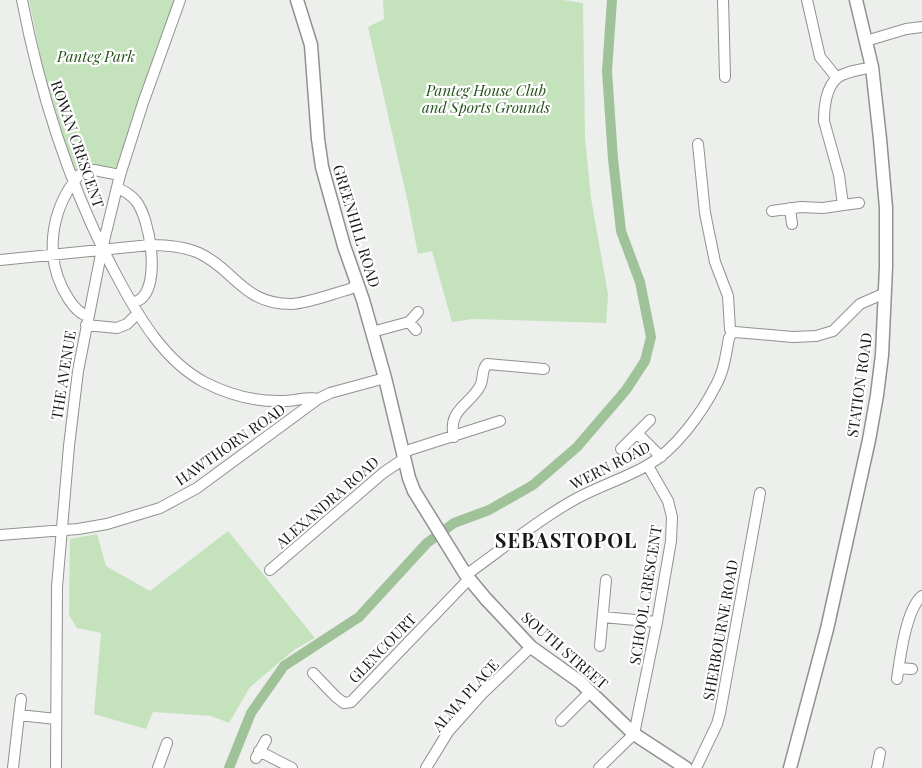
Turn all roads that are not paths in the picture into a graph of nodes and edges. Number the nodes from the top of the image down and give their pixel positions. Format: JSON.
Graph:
{"nodes":[{"id":1,"x":22,"y":0,"type":"edge"},
{"id":2,"x":180,"y":0,"type":"edge"},
{"id":3,"x":297,"y":0,"type":"edge"},
{"id":4,"x":723,"y":0,"type":"edge"},
{"id":5,"x":807,"y":0,"type":"edge"},
{"id":6,"x":856,"y":0,"type":"edge"},
{"id":7,"x":922,"y":27,"type":"edge"},
{"id":8,"x":866,"y":41,"type":"junction"},
{"id":9,"x":872,"y":67,"type":"junction"},
{"id":10,"x":725,"y":77,"type":"dead end"},
{"id":11,"x":837,"y":78,"type":"junction"},
{"id":12,"x":698,"y":144,"type":"dead end"},
{"id":13,"x":120,"y":175,"type":"junction"},
{"id":14,"x":72,"y":182,"type":"junction"},
{"id":15,"x":117,"y":188,"type":"junction"},
{"id":16,"x":859,"y":203,"type":"dead end"},
{"id":17,"x":843,"y":205,"type":"junction"},
{"id":18,"x":790,"y":208,"type":"junction"},
{"id":19,"x":772,"y":211,"type":"dead end"},
{"id":20,"x":792,"y":224,"type":"dead end"},
{"id":21,"x":150,"y":245,"type":"junction"},
{"id":22,"x":102,"y":249,"type":"junction"},
{"id":23,"x":53,"y":255,"type":"junction"},
{"id":24,"x":0,"y":260,"type":"edge"},
{"id":25,"x":357,"y":285,"type":"junction"},
{"id":26,"x":885,"y":293,"type":"junction"},
{"id":27,"x":132,"y":303,"type":"junction"},
{"id":28,"x":138,"y":312,"type":"junction"},
{"id":29,"x":418,"y":312,"type":"dead end"},
{"id":30,"x":87,"y":320,"type":"junction"},
{"id":31,"x":372,"y":332,"type":"junction"},
{"id":32,"x":732,"y":333,"type":"junction"},
{"id":33,"x":544,"y":369,"type":"dead end"},
{"id":34,"x":384,"y":378,"type":"junction"},
{"id":35,"x":318,"y":399,"type":"junction"},
{"id":36,"x":500,"y":420,"type":"dead end"},
{"id":37,"x":650,"y":420,"type":"dead end"},
{"id":38,"x":637,"y":433,"type":"junction"},
{"id":39,"x":454,"y":436,"type":"junction"},
{"id":40,"x":622,"y":449,"type":"dead end"},
{"id":41,"x":404,"y":455,"type":"junction"},
{"id":42,"x":661,"y":457,"type":"junction"},
{"id":43,"x":648,"y":466,"type":"junction"},
{"id":44,"x":760,"y":493,"type":"dead end"},
{"id":45,"x":62,"y":530,"type":"junction"},
{"id":46,"x":0,"y":535,"type":"edge"},
{"id":47,"x":270,"y":570,"type":"dead end"},
{"id":48,"x":468,"y":577,"type":"junction"},
{"id":49,"x":606,"y":580,"type":"dead end"},
{"id":50,"x":922,"y":596,"type":"edge"},
{"id":51,"x":603,"y":617,"type":"junction"},
{"id":52,"x":657,"y":622,"type":"junction"},
{"id":53,"x":531,"y":646,"type":"junction"},
{"id":54,"x":600,"y":646,"type":"dead end"},
{"id":55,"x":899,"y":668,"type":"junction"},
{"id":56,"x":912,"y":669,"type":"dead end"},
{"id":57,"x":313,"y":673,"type":"dead end"},
{"id":58,"x":897,"y":679,"type":"dead end"},
{"id":59,"x":590,"y":692,"type":"junction"},
{"id":60,"x":21,"y":699,"type":"dead end"},
{"id":61,"x":19,"y":715,"type":"junction"},
{"id":62,"x":56,"y":719,"type":"junction"},
{"id":63,"x":561,"y":721,"type":"dead end"},
{"id":64,"x":634,"y":734,"type":"junction"},
{"id":65,"x":266,"y":740,"type":"dead end"},
{"id":66,"x":167,"y":742,"type":"dead end"},
{"id":67,"x":880,"y":753,"type":"dead end"},
{"id":68,"x":290,"y":767,"type":"edge"},
{"id":69,"x":13,"y":768,"type":"edge"},
{"id":70,"x":56,"y":768,"type":"edge"},
{"id":71,"x":158,"y":768,"type":"edge"},
{"id":72,"x":426,"y":768,"type":"edge"},
{"id":73,"x":599,"y":768,"type":"edge"},
{"id":74,"x":686,"y":768,"type":"edge"},
{"id":75,"x":696,"y":768,"type":"edge"},
{"id":76,"x":790,"y":768,"type":"edge"},
{"id":77,"x":877,"y":768,"type":"edge"}],
"edges":[{"from":1,"to":14,"type":"street","name":"ROWAN CRESCENT"},
{"from":2,"to":13,"type":"street","name":"THE AVENUE"},
{"from":3,"to":25,"type":"street","name":"GREENHILL ROAD"},
{"from":4,"to":10,"type":"street"},
{"from":5,"to":11,"type":"street"},
{"from":6,"to":8,"type":"street","name":"STATION ROAD"},
{"from":7,"to":8,"type":"street"},
{"from":8,"to":9,"type":"street","name":"STATION ROAD"},
{"from":9,"to":11,"type":"street"},
{"from":9,"to":26,"type":"street","name":"STATION ROAD"},
{"from":11,"to":17,"type":"street"},
{"from":12,"to":32,"type":"street","name":"WERN ROAD"},
{"from":13,"to":14,"type":"street"},
{"from":13,"to":15,"type":"street","name":"THE AVENUE"},
{"from":14,"to":22,"type":"street","name":"ROWAN CRESCENT"},
{"from":14,"to":23,"type":"street"},
{"from":15,"to":21,"type":"street"},
{"from":15,"to":22,"type":"street","name":"THE AVENUE"},
{"from":16,"to":17,"type":"street"},
{"from":17,"to":18,"type":"street"},
{"from":18,"to":19,"type":"street"},
{"from":18,"to":20,"type":"street"},
{"from":21,"to":22,"type":"street"},
{"from":21,"to":25,"type":"street"},
{"from":21,"to":27,"type":"street"},
{"from":22,"to":23,"type":"street"},
{"from":22,"to":27,"type":"street","name":"ROWAN CRESCENT"},
{"from":22,"to":30,"type":"street","name":"THE AVENUE"},
{"from":23,"to":24,"type":"street"},
{"from":23,"to":30,"type":"street"},
{"from":25,"to":31,"type":"street","name":"GREENHILL ROAD"},
{"from":26,"to":32,"type":"street"},
{"from":26,"to":76,"type":"street","name":"STATION ROAD"},
{"from":27,"to":28,"type":"street","name":"ROWAN CRESCENT"},
{"from":28,"to":30,"type":"street"},
{"from":28,"to":35,"type":"street","name":"ROWAN CRESCENT"},
{"from":29,"to":31,"type":"street"},
{"from":30,"to":45,"type":"street","name":"THE AVENUE"},
{"from":31,"to":34,"type":"street","name":"GREENHILL ROAD"},
{"from":32,"to":42,"type":"street","name":"WERN ROAD"},
{"from":33,"to":39,"type":"street"},
{"from":34,"to":35,"type":"street","name":"HAWTHORN ROAD"},
{"from":34,"to":41,"type":"street","name":"GREENHILL ROAD"},
{"from":35,"to":45,"type":"street","name":"HAWTHORN ROAD"},
{"from":36,"to":39,"type":"street","name":"ALEXANDRA ROAD"},
{"from":37,"to":38,"type":"street"},
{"from":38,"to":40,"type":"street"},
{"from":38,"to":42,"type":"street"},
{"from":39,"to":41,"type":"street","name":"ALEXANDRA ROAD"},
{"from":41,"to":47,"type":"street","name":"ALEXANDRA ROAD"},
{"from":41,"to":48,"type":"street","name":"SOUTH STREET"},
{"from":42,"to":43,"type":"street","name":"WERN ROAD"},
{"from":43,"to":48,"type":"street","name":"WERN ROAD"},
{"from":43,"to":52,"type":"street","name":"SCHOOL CRESCENT"},
{"from":44,"to":75,"type":"street","name":"SHERBOURNE ROAD"},
{"from":45,"to":46,"type":"street","name":"HAWTHORN ROAD"},
{"from":45,"to":62,"type":"street","name":"THE AVENUE"},
{"from":48,"to":53,"type":"street","name":"SOUTH STREET"},
{"from":48,"to":57,"type":"street","name":"GLENCOURT"},
{"from":49,"to":51,"type":"street"},
{"from":50,"to":55,"type":"street"},
{"from":51,"to":52,"type":"street"},
{"from":51,"to":54,"type":"street"},
{"from":52,"to":64,"type":"street","name":"SCHOOL CRESCENT"},
{"from":53,"to":59,"type":"street","name":"SOUTH STREET"},
{"from":53,"to":72,"type":"street","name":"ALMA PLACE"},
{"from":55,"to":56,"type":"street"},
{"from":55,"to":58,"type":"street"},
{"from":59,"to":63,"type":"street"},
{"from":59,"to":64,"type":"street","name":"SOUTH STREET"},
{"from":60,"to":61,"type":"street"},
{"from":61,"to":62,"type":"street"},
{"from":61,"to":69,"type":"street"},
{"from":62,"to":70,"type":"street","name":"THE AVENUE"},
{"from":64,"to":73,"type":"street"},
{"from":64,"to":74,"type":"street","name":"SOUTH STREET"},
{"from":65,"to":68,"type":"street"},
{"from":66,"to":71,"type":"street"},
{"from":67,"to":77,"type":"street"}]}
